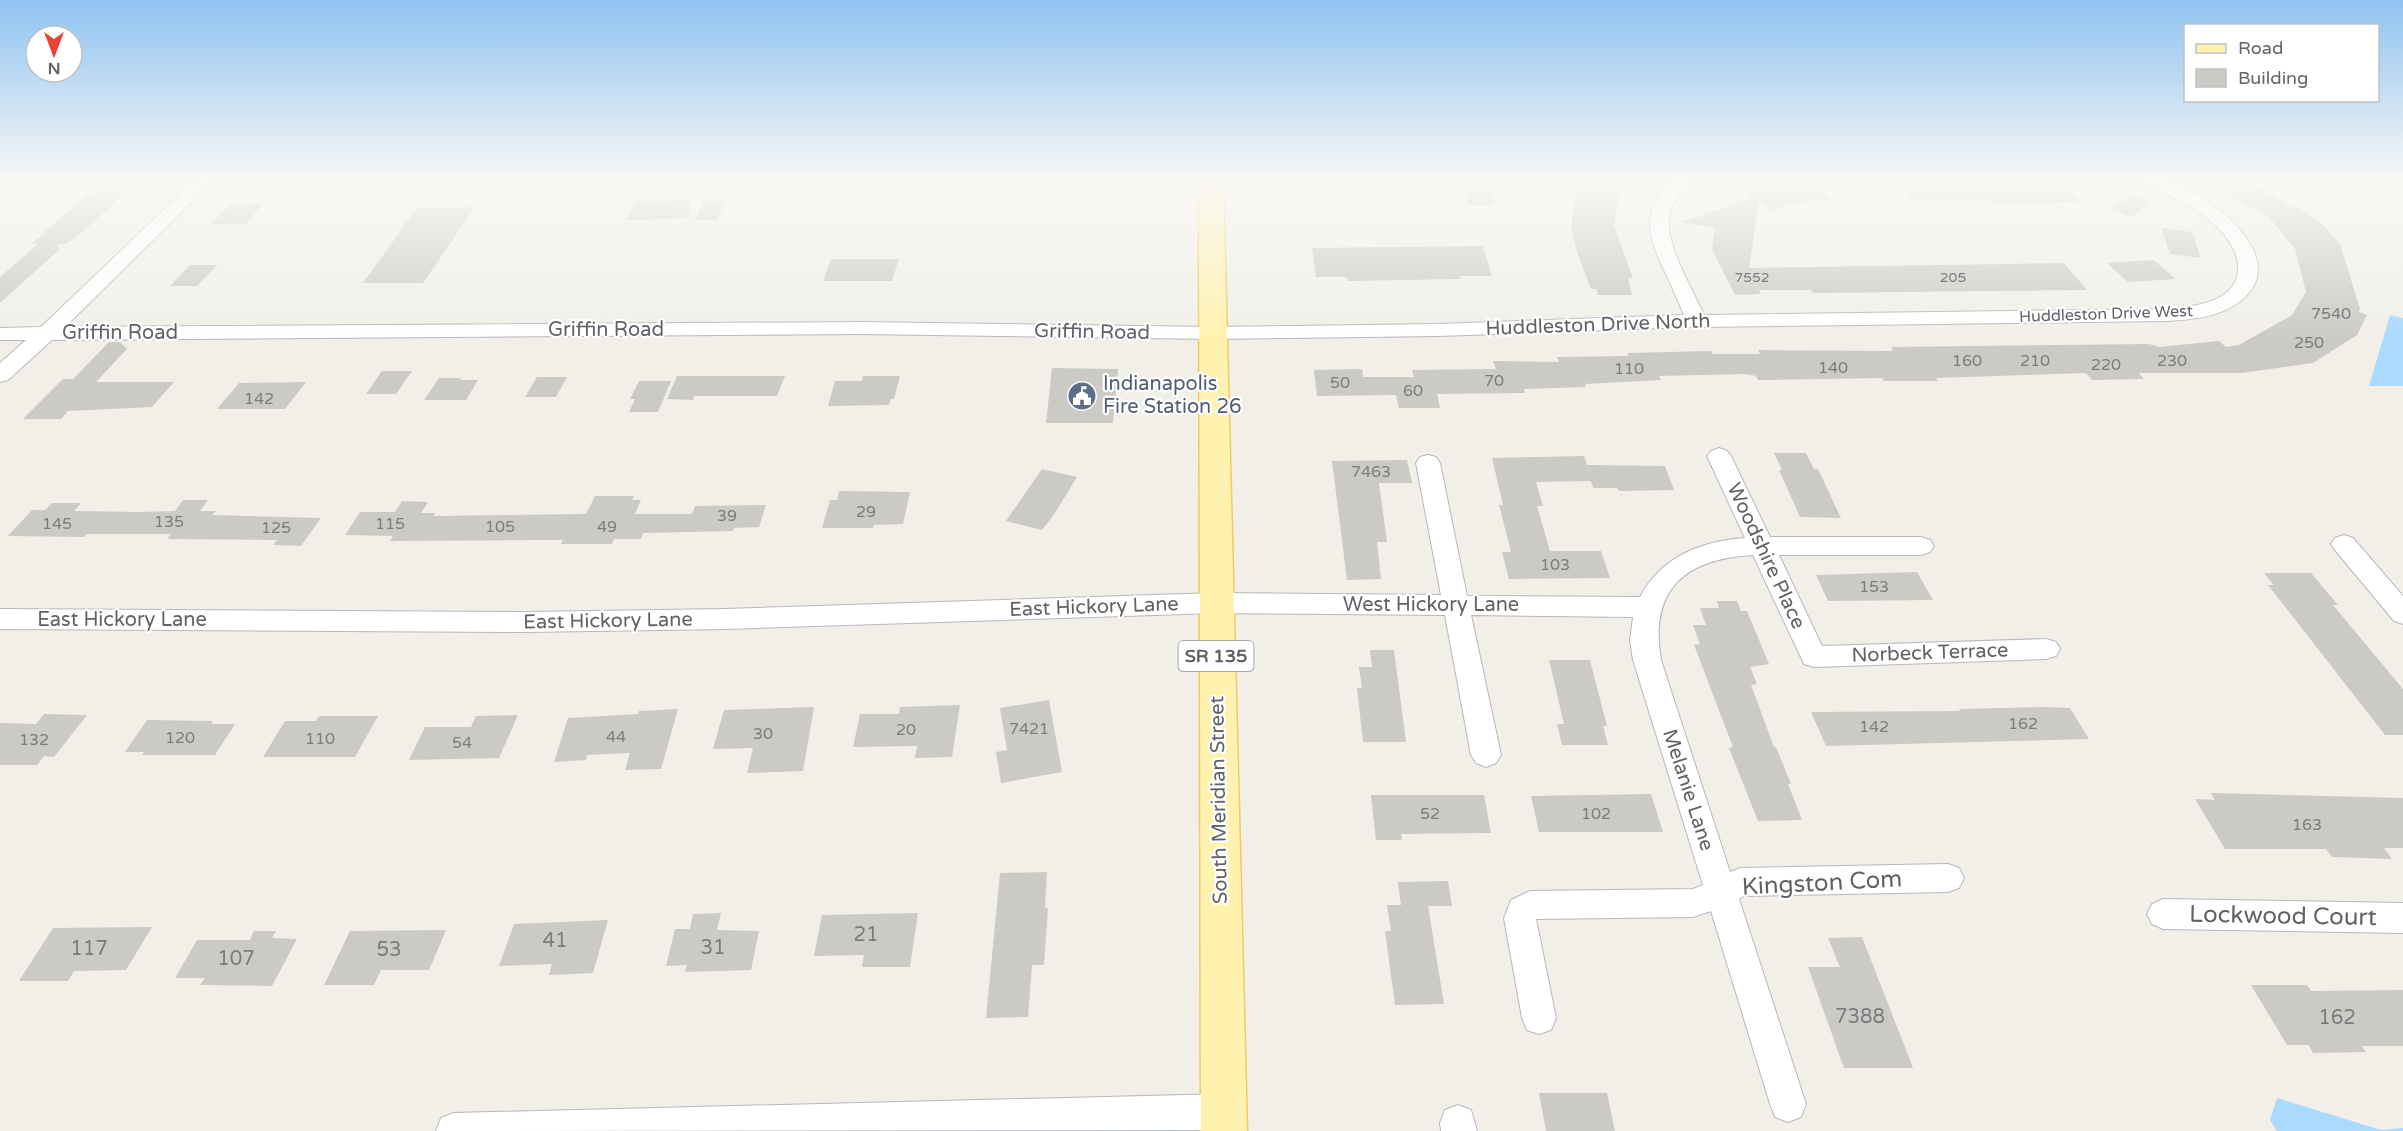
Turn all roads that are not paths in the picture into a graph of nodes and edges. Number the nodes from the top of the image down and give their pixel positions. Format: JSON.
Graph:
{"nodes":[{"id":1,"x":149,"y":234,"type":"edge"},
{"id":2,"x":1211,"y":234,"type":"edge"},
{"id":3,"x":1659,"y":234,"type":"edge"},
{"id":4,"x":2233,"y":234,"type":"edge"},
{"id":5,"x":1983,"y":318,"type":"joint"},
{"id":6,"x":1697,"y":321,"type":"junction"},
{"id":7,"x":47,"y":333,"type":"junction"},
{"id":8,"x":1212,"y":333,"type":"junction"},
{"id":9,"x":0,"y":334,"type":"edge"},
{"id":10,"x":0,"y":375,"type":"edge"},
{"id":11,"x":1719,"y":456,"type":"dead end"},
{"id":12,"x":1428,"y":463,"type":"dead end"},
{"id":13,"x":2344,"y":544,"type":"dead end"},
{"id":14,"x":1921,"y":546,"type":"dead end"},
{"id":15,"x":1762,"y":548,"type":"junction"},
{"id":16,"x":1215,"y":603,"type":"junction"},
{"id":17,"x":1455,"y":605,"type":"junction"},
{"id":18,"x":1647,"y":607,"type":"junction"},
{"id":19,"x":2403,"y":614,"type":"edge"},
{"id":20,"x":0,"y":619,"type":"edge"},
{"id":21,"x":2046,"y":649,"type":"dead end"},
{"id":22,"x":1814,"y":657,"type":"joint"},
{"id":23,"x":1486,"y":755,"type":"dead end"},
{"id":24,"x":1948,"y":878,"type":"dead end"},
{"id":25,"x":1720,"y":890,"type":"junction"},
{"id":26,"x":2163,"y":914,"type":"dead end"},
{"id":27,"x":2403,"y":918,"type":"edge"},
{"id":28,"x":1539,"y":1018,"type":"dead end"},
{"id":29,"x":1788,"y":1104,"type":"dead end"},
{"id":30,"x":1224,"y":1121,"type":"edge"},
{"id":31,"x":454,"y":1131,"type":"edge"}],
"edges":[{"from":1,"to":7,"type":"street"},
{"from":2,"to":8,"type":"main road","name":"South Meridian Street","number":"SR 135"},
{"from":3,"to":6,"type":"street"},
{"from":4,"to":5,"type":"street","name":"Huddleston Drive West"},
{"from":5,"to":6,"type":"street","name":"Huddleston Drive North"},
{"from":6,"to":8,"type":"street","name":"Huddleston Drive North"},
{"from":7,"to":8,"type":"street","name":"Griffin Road"},
{"from":7,"to":9,"type":"street","name":"Griffin Road"},
{"from":7,"to":10,"type":"street"},
{"from":8,"to":16,"type":"main road","name":"South Meridian Street","number":"SR 135"},
{"from":11,"to":15,"type":"street","name":"Woodshire Place"},
{"from":12,"to":17,"type":"street"},
{"from":13,"to":19,"type":"street"},
{"from":14,"to":15,"type":"street"},
{"from":15,"to":18,"type":"street","name":"Melanie Lane"},
{"from":15,"to":22,"type":"street","name":"Woodshire Place"},
{"from":16,"to":17,"type":"street","name":"West Hickory Lane"},
{"from":16,"to":20,"type":"street","name":"East Hickory Lane"},
{"from":16,"to":30,"type":"main road","name":"South Meridian Street","number":"SR 135"},
{"from":17,"to":18,"type":"street","name":"West Hickory Lane"},
{"from":17,"to":23,"type":"street"},
{"from":18,"to":25,"type":"street","name":"Melanie Lane"},
{"from":21,"to":22,"type":"street","name":"Norbeck Terrace"},
{"from":24,"to":25,"type":"street","name":"Kingston Com"},
{"from":25,"to":28,"type":"street","name":"Kingston Com"},
{"from":25,"to":29,"type":"street","name":"Melanie Lane"},
{"from":26,"to":27,"type":"street","name":"Lockwood Court"},
{"from":30,"to":31,"type":"street"}]}
